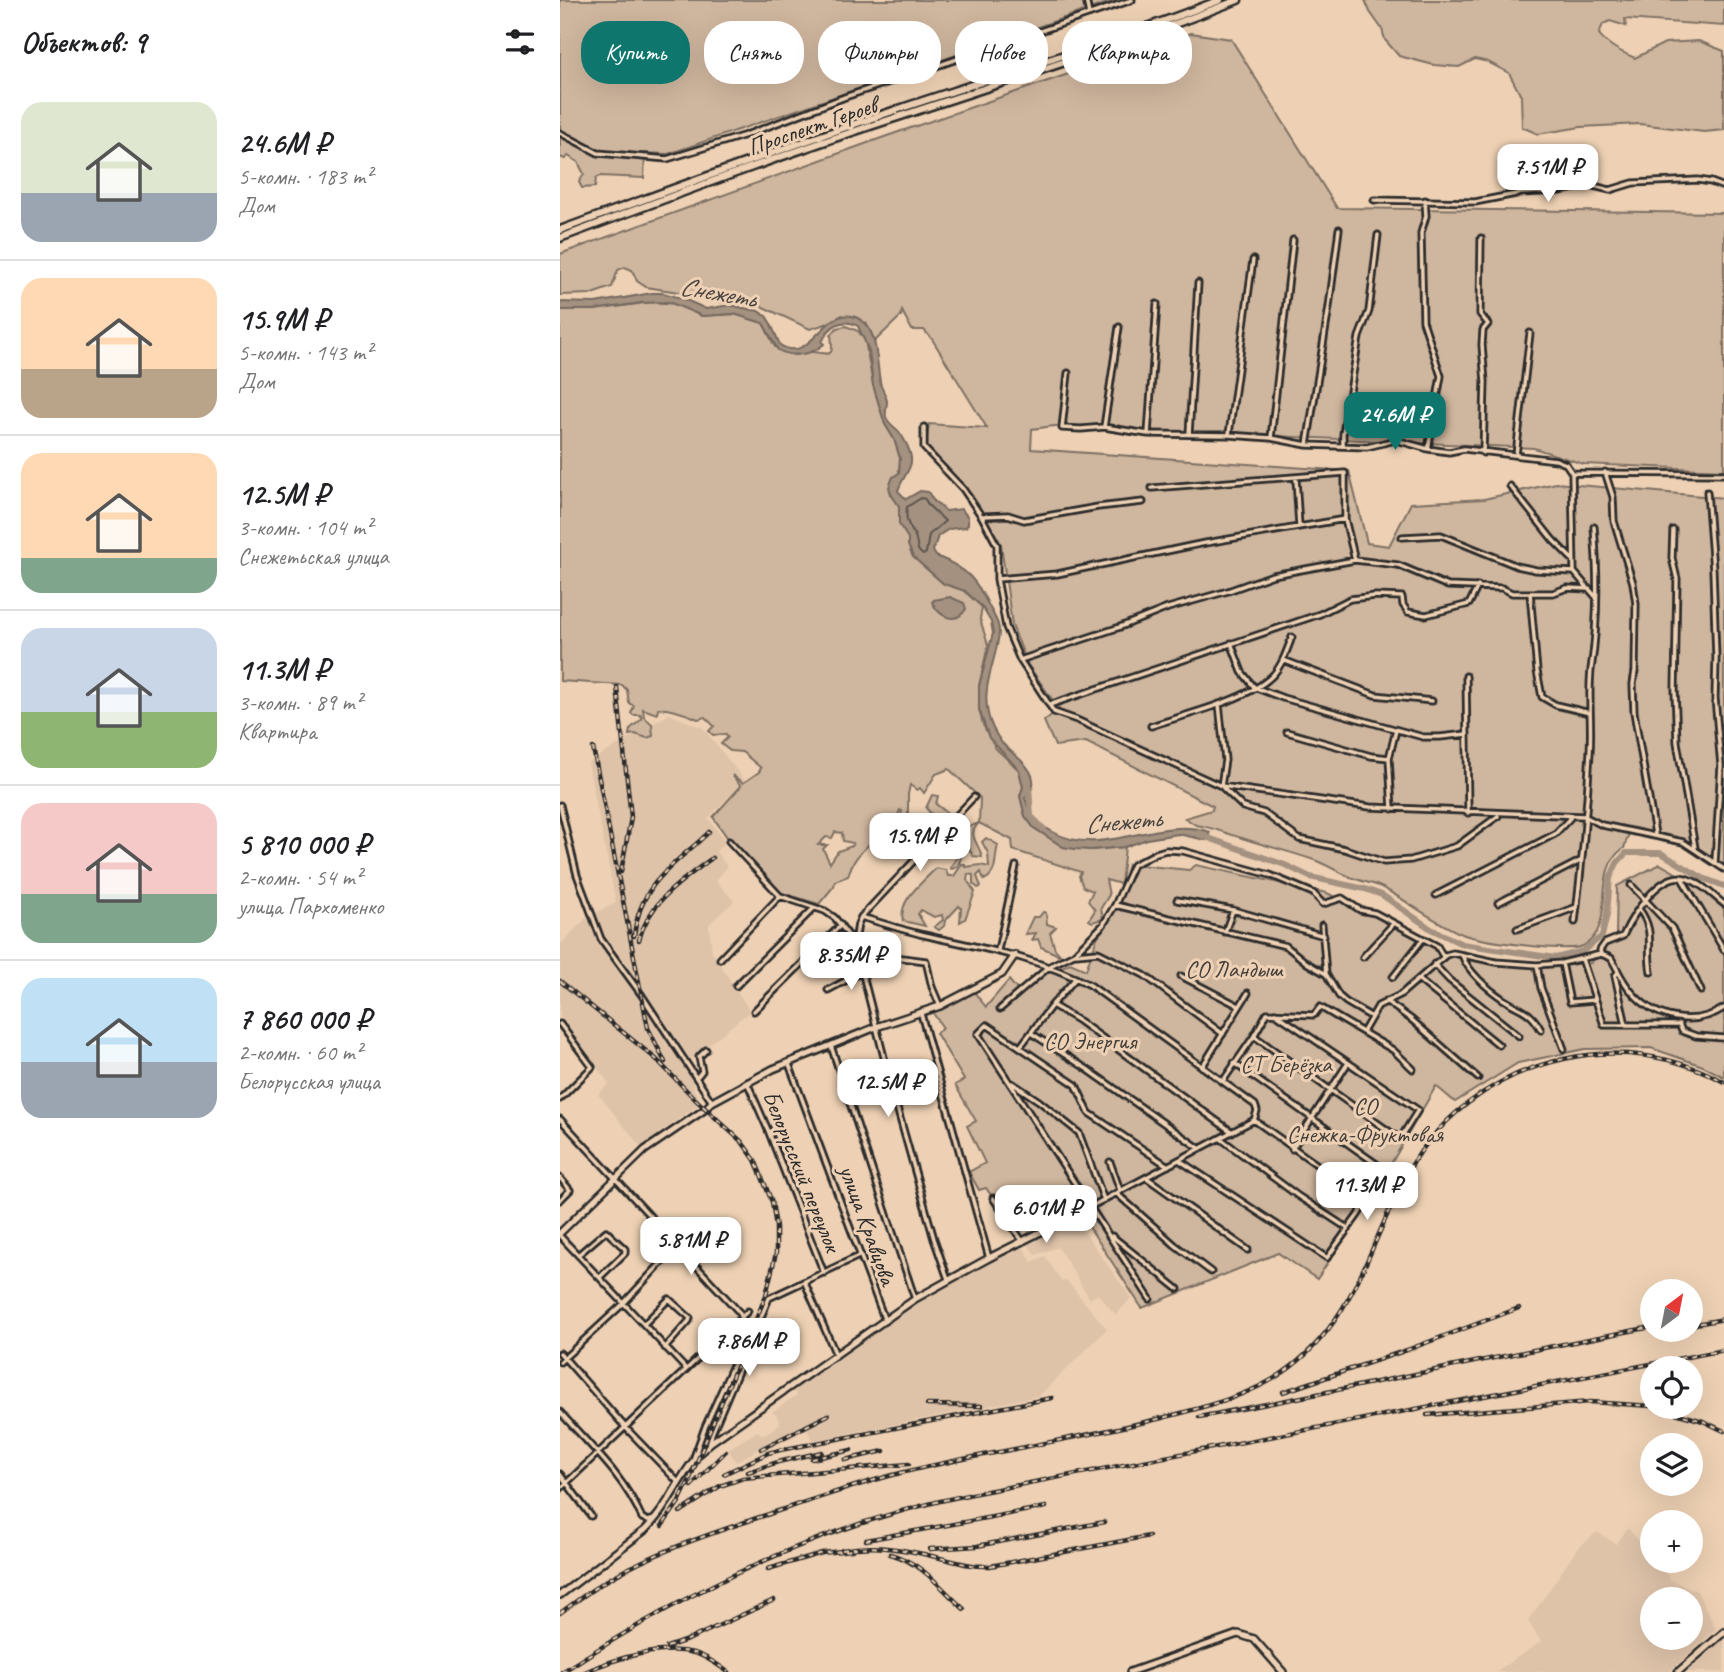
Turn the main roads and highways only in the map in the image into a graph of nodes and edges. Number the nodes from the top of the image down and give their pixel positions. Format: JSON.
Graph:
{"nodes":[{"id":1,"x":1220,"y":0,"type":"edge"},
{"id":2,"x":1238,"y":0,"type":"edge"},
{"id":3,"x":560,"y":230,"type":"edge"},
{"id":4,"x":560,"y":238,"type":"edge"}],
"edges":[{"from":1,"to":3,"type":"main road","name":"Проспект Героев"},
{"from":2,"to":4,"type":"main road","name":"Проспект Героев"}]}
